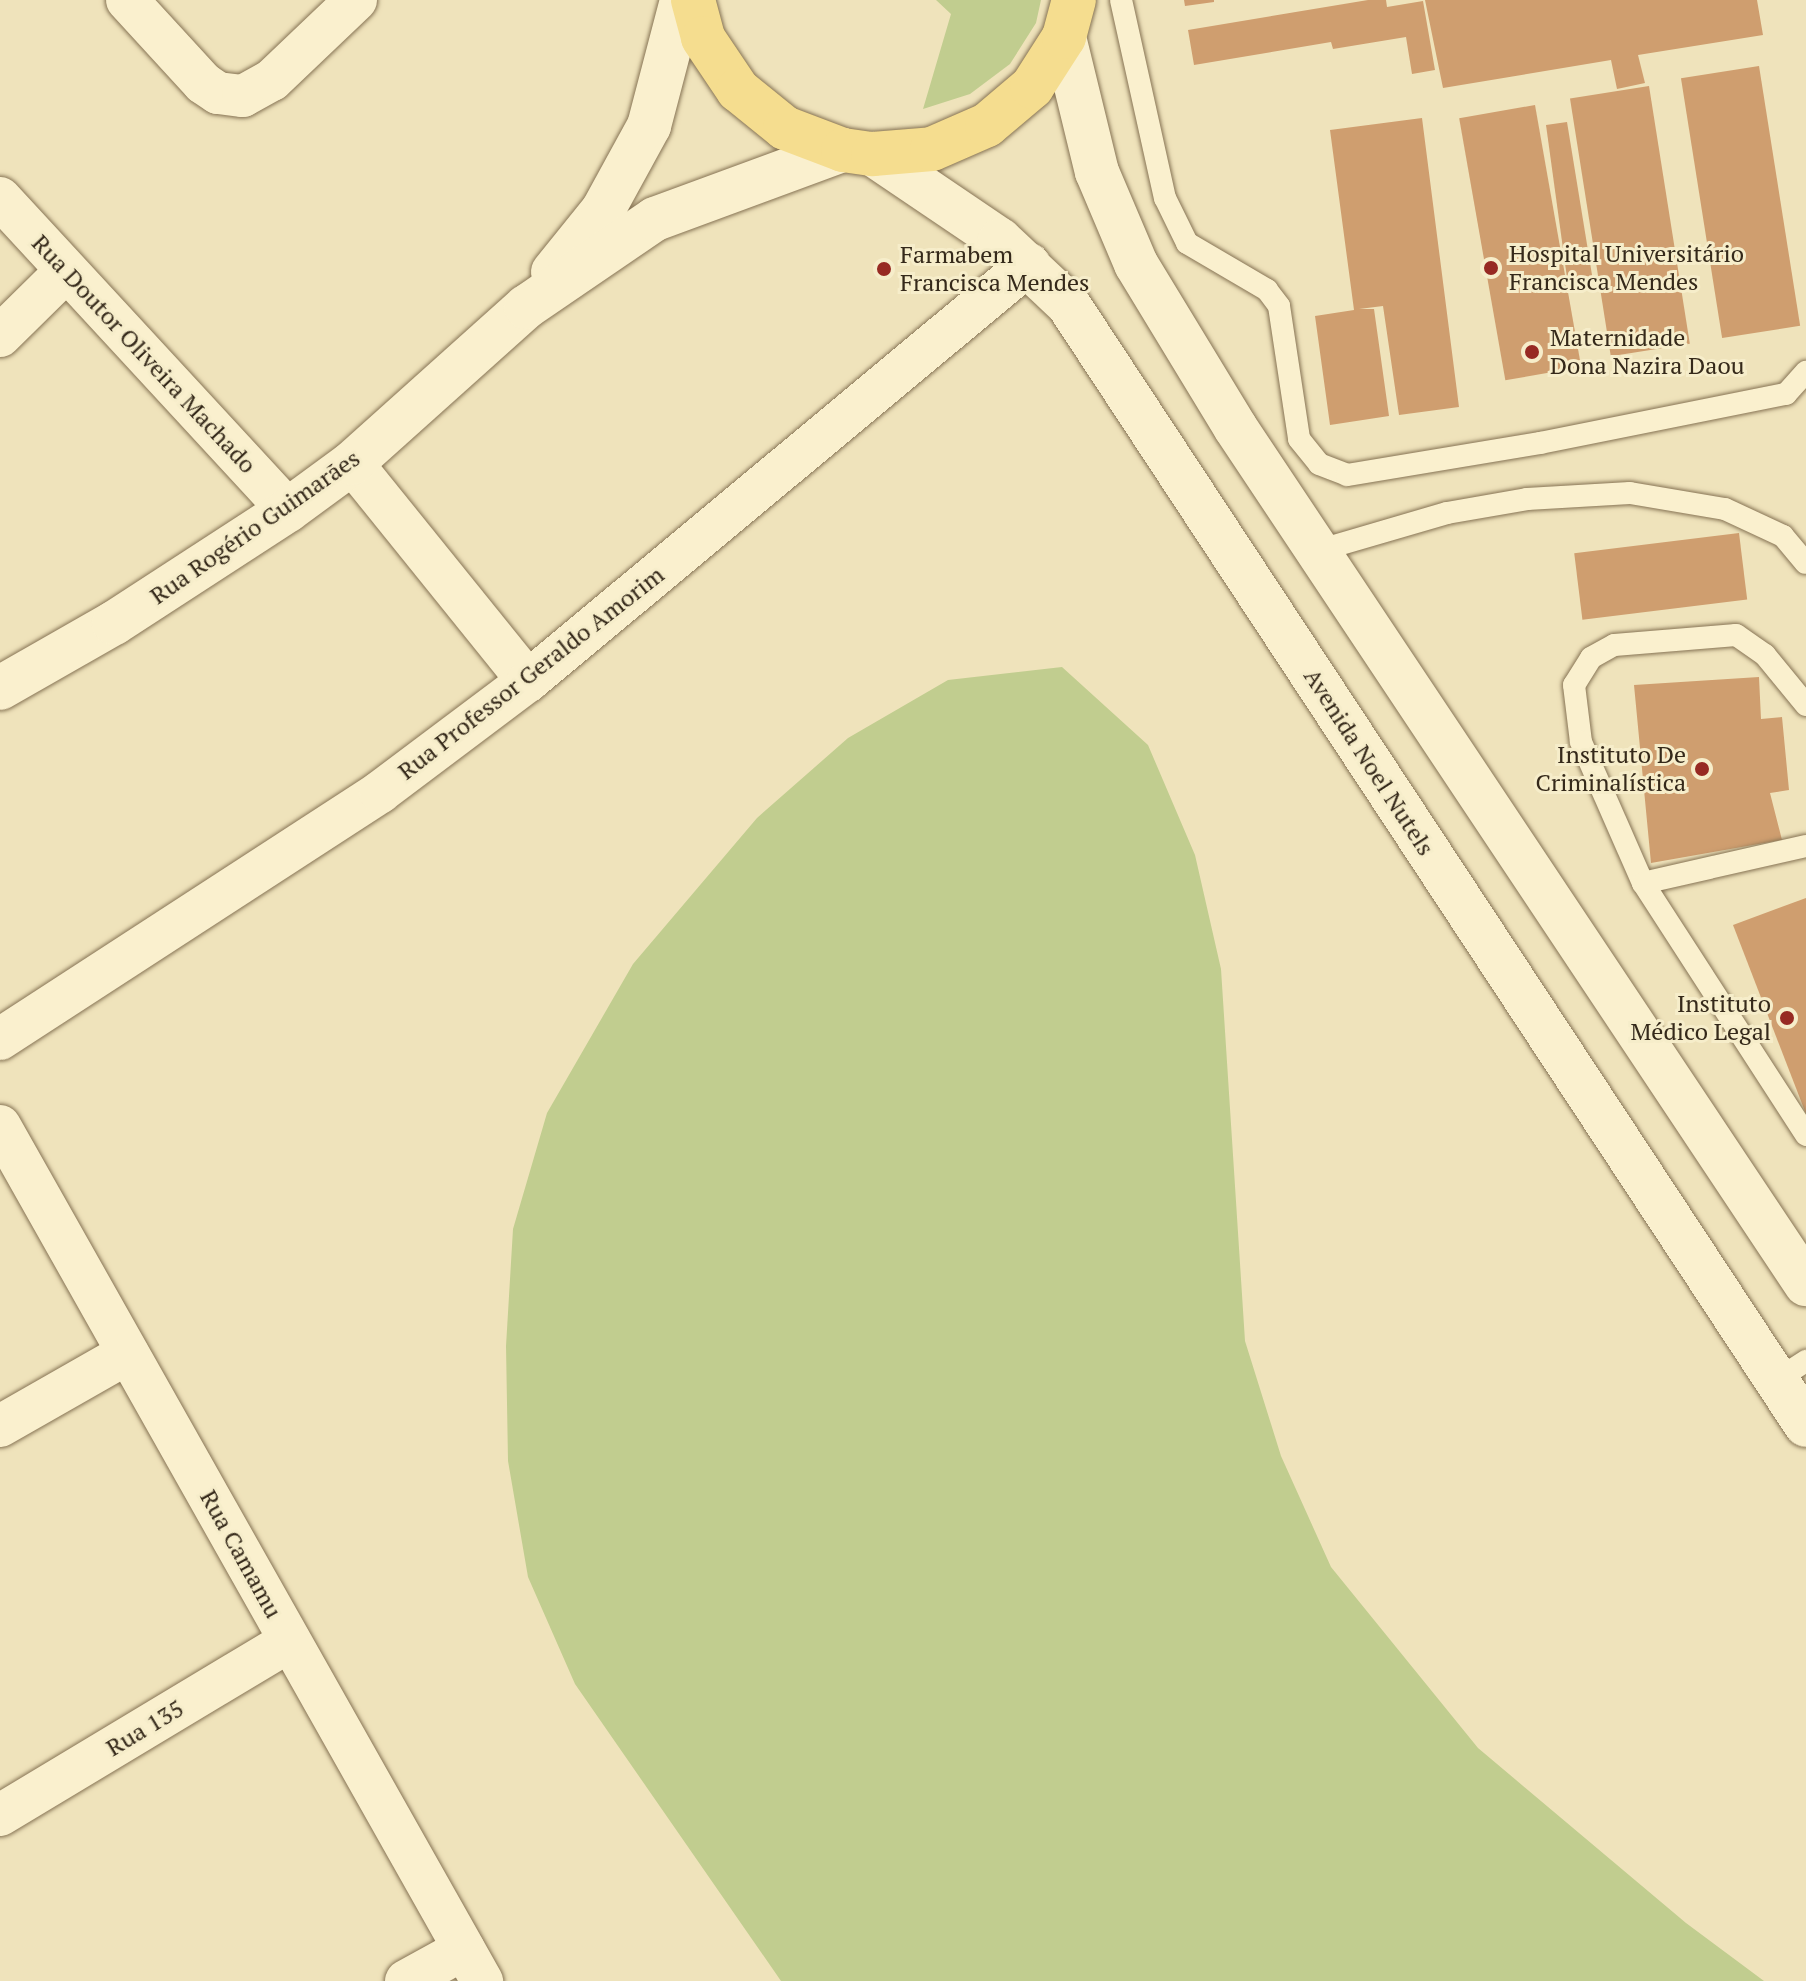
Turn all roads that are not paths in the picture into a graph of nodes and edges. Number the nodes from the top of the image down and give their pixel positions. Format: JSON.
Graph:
{"nodes":[{"id":1,"x":127,"y":0,"type":"edge"},
{"id":2,"x":356,"y":0,"type":"edge"},
{"id":3,"x":682,"y":0,"type":"edge"},
{"id":4,"x":693,"y":0,"type":"edge"},
{"id":5,"x":1121,"y":0,"type":"edge"},
{"id":6,"x":1069,"y":19,"type":"edge"},
{"id":7,"x":858,"y":152,"type":"junction"},
{"id":8,"x":0,"y":198,"type":"edge"},
{"id":9,"x":1029,"y":264,"type":"junction"},
{"id":10,"x":66,"y":271,"type":"junction"},
{"id":11,"x":526,"y":307,"type":"junction"},
{"id":12,"x":0,"y":336,"type":"edge"},
{"id":13,"x":1806,"y":372,"type":"edge"},
{"id":14,"x":352,"y":463,"type":"junction"},
{"id":15,"x":288,"y":510,"type":"junction"},
{"id":16,"x":1317,"y":551,"type":"junction"},
{"id":17,"x":1806,"y":563,"type":"edge"},
{"id":18,"x":528,"y":681,"type":"junction"},
{"id":19,"x":0,"y":688,"type":"edge"},
{"id":20,"x":1806,"y":705,"type":"edge"},
{"id":21,"x":1806,"y":846,"type":"edge"},
{"id":22,"x":1643,"y":883,"type":"junction"},
{"id":23,"x":0,"y":1039,"type":"edge"},
{"id":24,"x":0,"y":1126,"type":"edge"},
{"id":25,"x":1806,"y":1135,"type":"edge"},
{"id":26,"x":1806,"y":1284,"type":"edge"},
{"id":27,"x":128,"y":1353,"type":"junction"},
{"id":28,"x":1791,"y":1371,"type":"edge"},
{"id":29,"x":1806,"y":1425,"type":"edge"},
{"id":30,"x":0,"y":1426,"type":"edge"},
{"id":31,"x":290,"y":1641,"type":"junction"},
{"id":32,"x":0,"y":1815,"type":"edge"},
{"id":33,"x":473,"y":1965,"type":"edge"},
{"id":34,"x":406,"y":1981,"type":"edge"}],
"edges":[{"from":1,"to":2,"type":"street"},
{"from":3,"to":11,"type":"street","name":"Rua Rogério Guimarães"},
{"from":4,"to":7,"type":"main road"},
{"from":5,"to":13,"type":"lane"},
{"from":6,"to":7,"type":"main road"},
{"from":6,"to":16,"type":"street"},
{"from":7,"to":9,"type":"street","name":"Avenida Noel Nutels"},
{"from":7,"to":11,"type":"street","name":"Rua Rogério Guimarães"},
{"from":8,"to":10,"type":"street","name":"Rua Doutor Oliveira Machado"},
{"from":9,"to":18,"type":"street","name":"Rua Professor Geraldo Amorim"},
{"from":9,"to":28,"type":"street","name":"Avenida Noel Nutels"},
{"from":10,"to":12,"type":"street"},
{"from":10,"to":15,"type":"street","name":"Rua Doutor Oliveira Machado"},
{"from":11,"to":14,"type":"street","name":"Rua Rogério Guimarães"},
{"from":14,"to":15,"type":"street","name":"Rua Rogério Guimarães"},
{"from":14,"to":18,"type":"street"},
{"from":15,"to":19,"type":"street","name":"Rua Rogério Guimarães"},
{"from":16,"to":17,"type":"lane"},
{"from":16,"to":26,"type":"street"},
{"from":18,"to":23,"type":"street","name":"Rua Professor Geraldo Amorim"},
{"from":20,"to":22,"type":"lane"},
{"from":21,"to":22,"type":"lane"},
{"from":22,"to":25,"type":"lane"},
{"from":24,"to":27,"type":"street","name":"Rua Camamu"},
{"from":27,"to":30,"type":"street"},
{"from":27,"to":31,"type":"street","name":"Rua Camamu"},
{"from":28,"to":29,"type":"street","name":"Avenida Noel Nutels"},
{"from":31,"to":32,"type":"street","name":"Rua 135"},
{"from":31,"to":33,"type":"street","name":"Rua Camamu"},
{"from":33,"to":34,"type":"street"}]}
